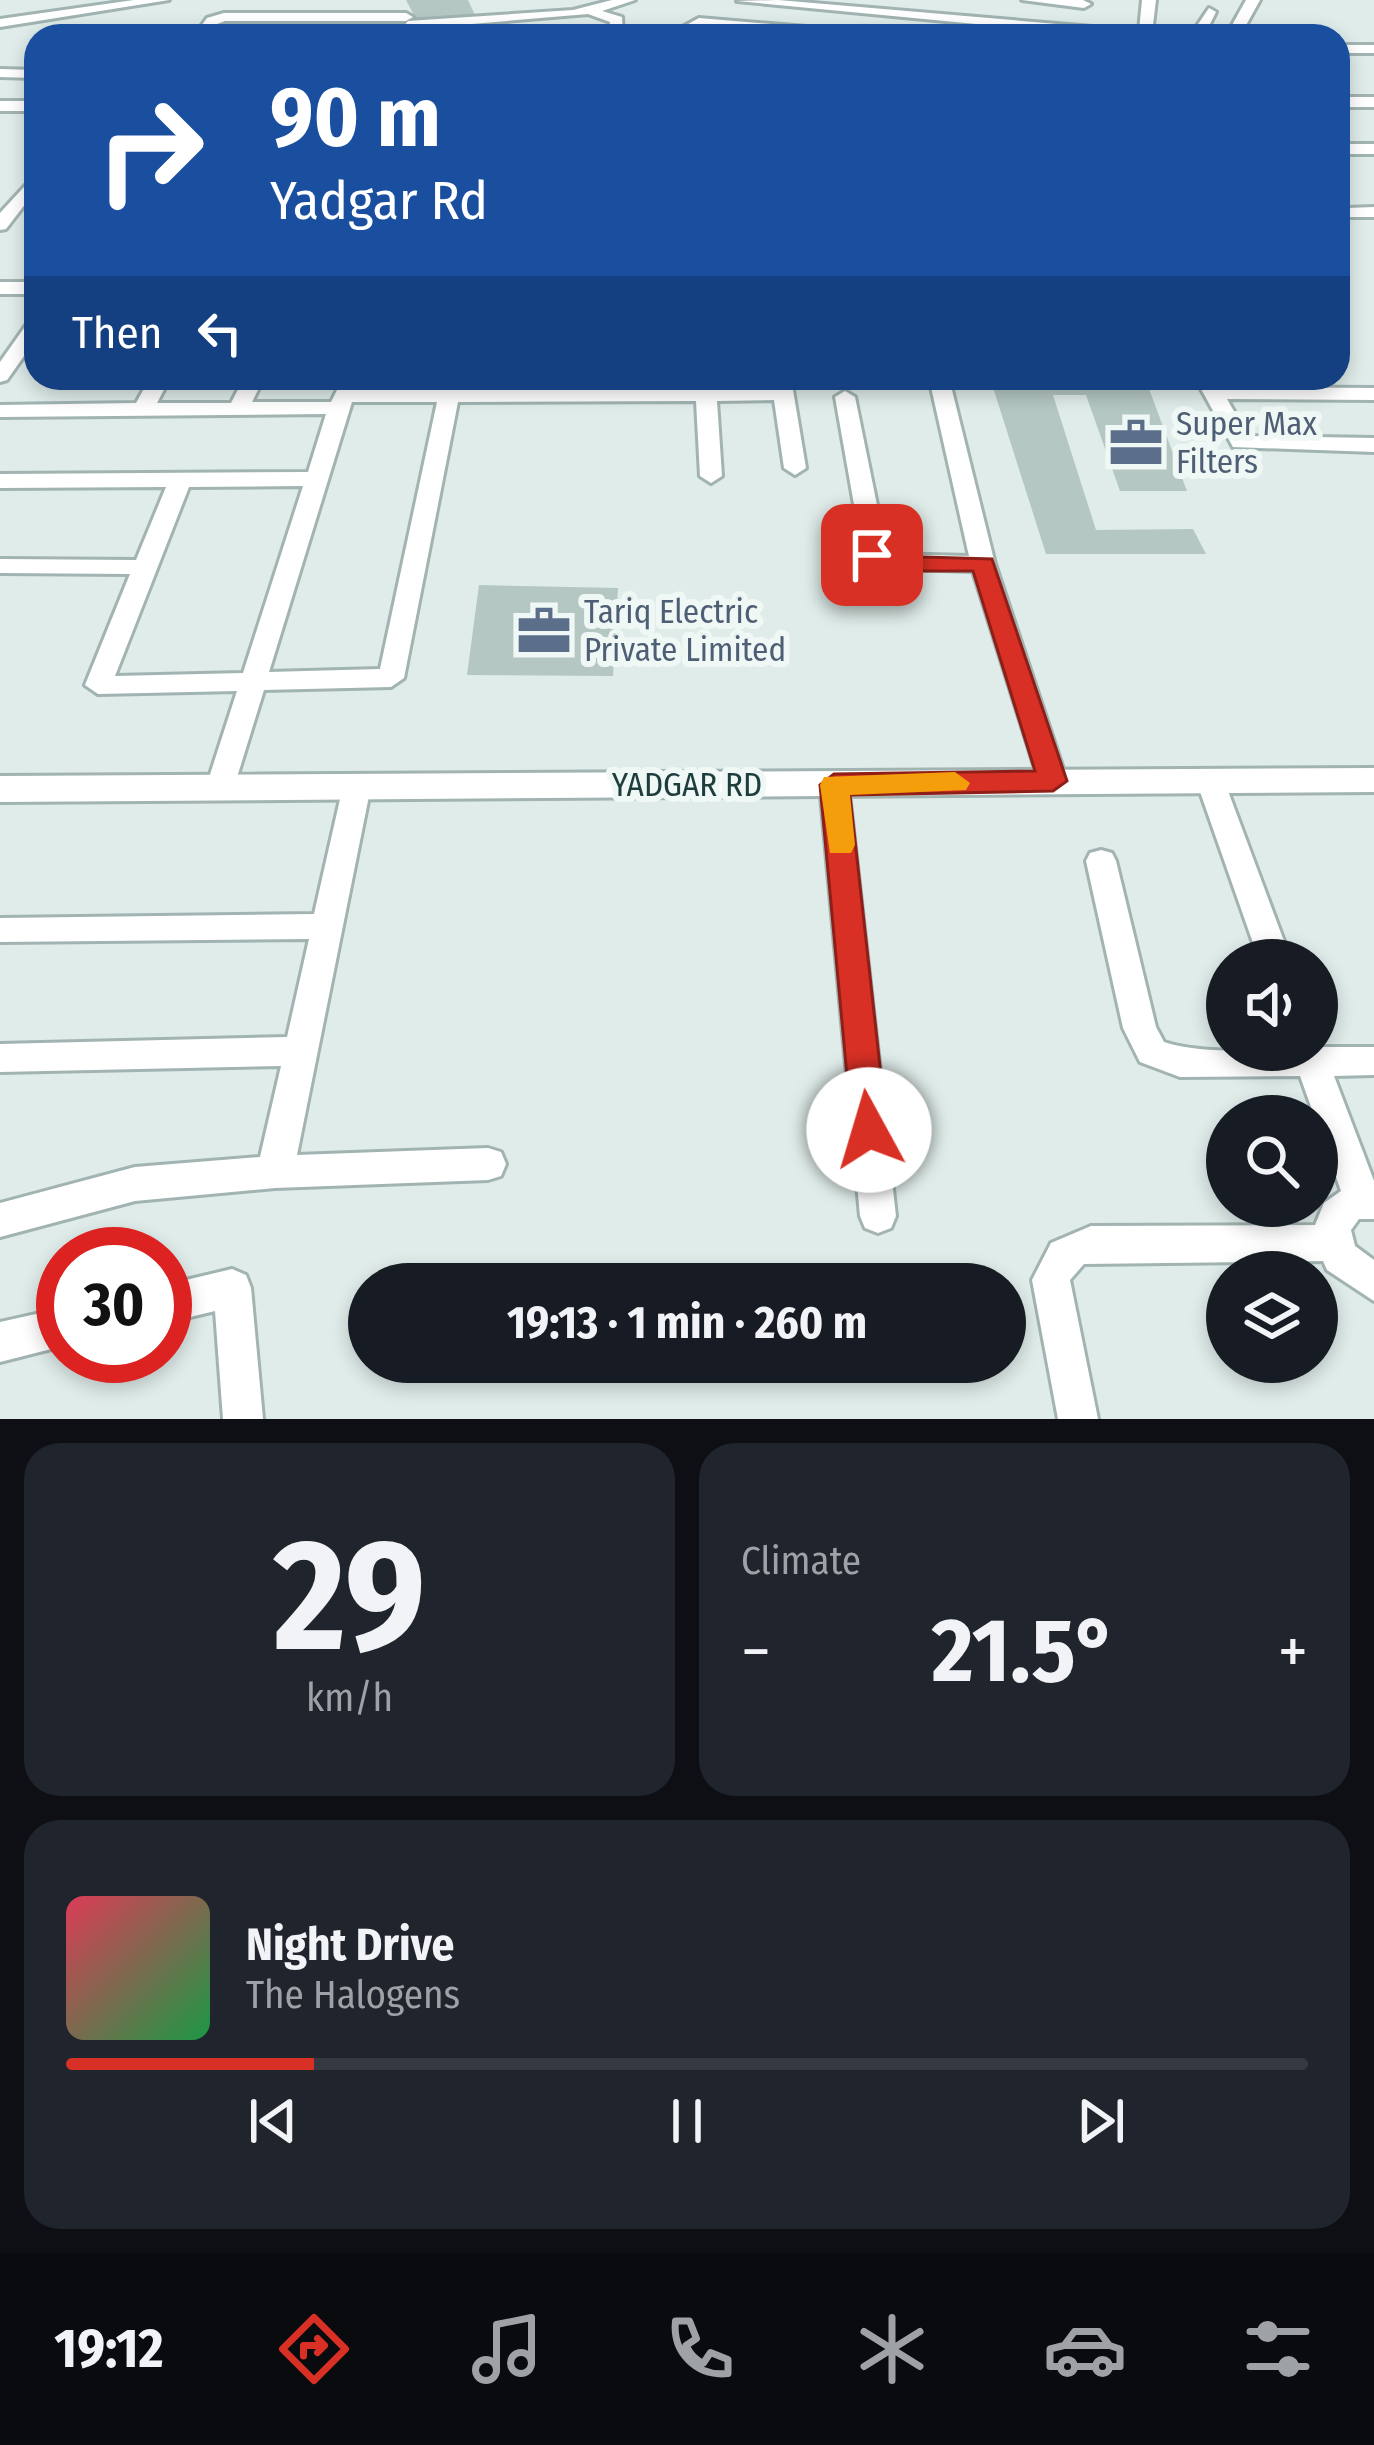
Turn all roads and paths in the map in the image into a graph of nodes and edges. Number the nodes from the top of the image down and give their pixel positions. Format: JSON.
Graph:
{"nodes":[{"id":1,"x":55,"y":0,"type":"edge"},
{"id":2,"x":162,"y":0,"type":"edge"},
{"id":3,"x":545,"y":0,"type":"edge"},
{"id":4,"x":628,"y":0,"type":"edge"},
{"id":5,"x":1029,"y":0,"type":"edge"},
{"id":6,"x":744,"y":1,"type":"edge"},
{"id":7,"x":1084,"y":2,"type":"edge"},
{"id":8,"x":118,"y":3,"type":"edge"},
{"id":9,"x":591,"y":11,"type":"junction"},
{"id":10,"x":1209,"y":12,"type":"dead end"},
{"id":11,"x":908,"y":14,"type":"edge"},
{"id":12,"x":552,"y":16,"type":"junction"},
{"id":13,"x":41,"y":17,"type":"junction"},
{"id":14,"x":0,"y":23,"type":"edge"},
{"id":15,"x":210,"y":24,"type":"edge"},
{"id":16,"x":366,"y":24,"type":"edge"},
{"id":17,"x":504,"y":24,"type":"edge"},
{"id":18,"x":616,"y":24,"type":"edge"},
{"id":19,"x":1015,"y":24,"type":"edge"},
{"id":20,"x":1203,"y":24,"type":"edge"},
{"id":21,"x":1356,"y":149,"type":"edge"},
{"id":22,"x":1374,"y":168,"type":"edge"},
{"id":23,"x":24,"y":194,"type":"edge"},
{"id":24,"x":0,"y":225,"type":"edge"},
{"id":25,"x":24,"y":342,"type":"edge"},
{"id":26,"x":0,"y":376,"type":"edge"},
{"id":27,"x":154,"y":390,"type":"edge"},
{"id":28,"x":248,"y":390,"type":"edge"},
{"id":29,"x":397,"y":390,"type":"edge"},
{"id":30,"x":449,"y":390,"type":"edge"},
{"id":31,"x":694,"y":390,"type":"edge"},
{"id":32,"x":783,"y":390,"type":"edge"},
{"id":33,"x":942,"y":390,"type":"edge"},
{"id":34,"x":1211,"y":390,"type":"edge"},
{"id":35,"x":1292,"y":390,"type":"edge"},
{"id":36,"x":344,"y":394,"type":"edge"},
{"id":37,"x":1374,"y":394,"type":"edge"},
{"id":38,"x":845,"y":397,"type":"dead end"},
{"id":39,"x":143,"y":410,"type":"junction"},
{"id":40,"x":238,"y":410,"type":"junction"},
{"id":41,"x":0,"y":411,"type":"edge"},
{"id":42,"x":1374,"y":446,"type":"edge"},
{"id":43,"x":795,"y":468,"type":"dead end"},
{"id":44,"x":711,"y":476,"type":"dead end"},
{"id":45,"x":314,"y":479,"type":"junction"},
{"id":46,"x":180,"y":480,"type":"junction"},
{"id":47,"x":0,"y":481,"type":"edge"},
{"id":48,"x":983,"y":564,"type":"junction"},
{"id":49,"x":0,"y":566,"type":"edge"},
{"id":50,"x":144,"y":567,"type":"junction"},
{"id":51,"x":252,"y":682,"type":"junction"},
{"id":52,"x":1374,"y":780,"type":"edge"},
{"id":53,"x":1053,"y":781,"type":"junction"},
{"id":54,"x":1211,"y":783,"type":"junction"},
{"id":55,"x":834,"y":785,"type":"junction"},
{"id":56,"x":357,"y":786,"type":"junction"},
{"id":57,"x":220,"y":787,"type":"junction"},
{"id":58,"x":0,"y":789,"type":"edge"},
{"id":59,"x":1101,"y":861,"type":"dead end"},
{"id":60,"x":327,"y":926,"type":"junction"},
{"id":61,"x":0,"y":930,"type":"edge"},
{"id":62,"x":1267,"y":939,"type":"edge"},
{"id":63,"x":298,"y":1051,"type":"junction"},
{"id":64,"x":0,"y":1058,"type":"edge"},
{"id":65,"x":1338,"y":1059,"type":"edge"},
{"id":66,"x":1206,"y":1061,"type":"edge"},
{"id":67,"x":1374,"y":1061,"type":"edge"},
{"id":68,"x":1316,"y":1071,"type":"edge"},
{"id":69,"x":488,"y":1163,"type":"dead end"},
{"id":70,"x":275,"y":1172,"type":"junction"},
{"id":71,"x":1368,"y":1201,"type":"edge"},
{"id":72,"x":878,"y":1216,"type":"dead end"},
{"id":73,"x":0,"y":1220,"type":"edge"},
{"id":74,"x":1334,"y":1243,"type":"junction"},
{"id":75,"x":1374,"y":1283,"type":"edge"},
{"id":76,"x":192,"y":1298,"type":"edge"},
{"id":77,"x":36,"y":1334,"type":"edge"},
{"id":78,"x":0,"y":1342,"type":"edge"},
{"id":79,"x":243,"y":1419,"type":"edge"},
{"id":80,"x":1078,"y":1419,"type":"edge"}],
"edges":[{"from":1,"to":13,"type":"street"},
{"from":2,"to":8,"type":"street"},
{"from":3,"to":12,"type":"street"},
{"from":4,"to":9,"type":"street"},
{"from":5,"to":7,"type":"street"},
{"from":6,"to":11,"type":"street"},
{"from":8,"to":13,"type":"street"},
{"from":9,"to":12,"type":"street"},
{"from":9,"to":18,"type":"street"},
{"from":10,"to":20,"type":"street"},
{"from":11,"to":19,"type":"street"},
{"from":12,"to":17,"type":"street"},
{"from":13,"to":14,"type":"street"},
{"from":15,"to":16,"type":"street"},
{"from":21,"to":22,"type":"street"},
{"from":23,"to":24,"type":"street"},
{"from":25,"to":26,"type":"street"},
{"from":27,"to":39,"type":"street"},
{"from":28,"to":40,"type":"street"},
{"from":29,"to":36,"type":"street"},
{"from":30,"to":51,"type":"street"},
{"from":31,"to":44,"type":"street"},
{"from":32,"to":43,"type":"street"},
{"from":33,"to":48,"type":"street"},
{"from":34,"to":42,"type":"street"},
{"from":35,"to":37,"type":"street"},
{"from":36,"to":40,"type":"street"},
{"from":36,"to":45,"type":"street"},
{"from":38,"to":48,"type":"street"},
{"from":39,"to":40,"type":"street"},
{"from":39,"to":41,"type":"street"},
{"from":45,"to":46,"type":"street"},
{"from":45,"to":51,"type":"street"},
{"from":46,"to":47,"type":"street"},
{"from":46,"to":50,"type":"street"},
{"from":48,"to":53,"type":"street"},
{"from":49,"to":50,"type":"street"},
{"from":50,"to":51,"type":"street"},
{"from":51,"to":57,"type":"street"},
{"from":52,"to":54,"type":"street","name":"YADGAR RD"},
{"from":53,"to":54,"type":"street","name":"YADGAR RD"},
{"from":53,"to":55,"type":"street","name":"YADGAR RD"},
{"from":54,"to":62,"type":"street"},
{"from":55,"to":56,"type":"street","name":"YADGAR RD"},
{"from":55,"to":72,"type":"street"},
{"from":56,"to":57,"type":"street","name":"YADGAR RD"},
{"from":56,"to":60,"type":"street"},
{"from":57,"to":58,"type":"street","name":"YADGAR RD"},
{"from":59,"to":66,"type":"street"},
{"from":60,"to":61,"type":"street"},
{"from":60,"to":63,"type":"street"},
{"from":63,"to":64,"type":"street"},
{"from":63,"to":70,"type":"street"},
{"from":65,"to":67,"type":"street"},
{"from":68,"to":71,"type":"street"},
{"from":69,"to":70,"type":"street"},
{"from":70,"to":73,"type":"street"},
{"from":71,"to":74,"type":"street"},
{"from":74,"to":75,"type":"street"},
{"from":74,"to":80,"type":"street"},
{"from":76,"to":79,"type":"street"},
{"from":77,"to":78,"type":"street"}]}
